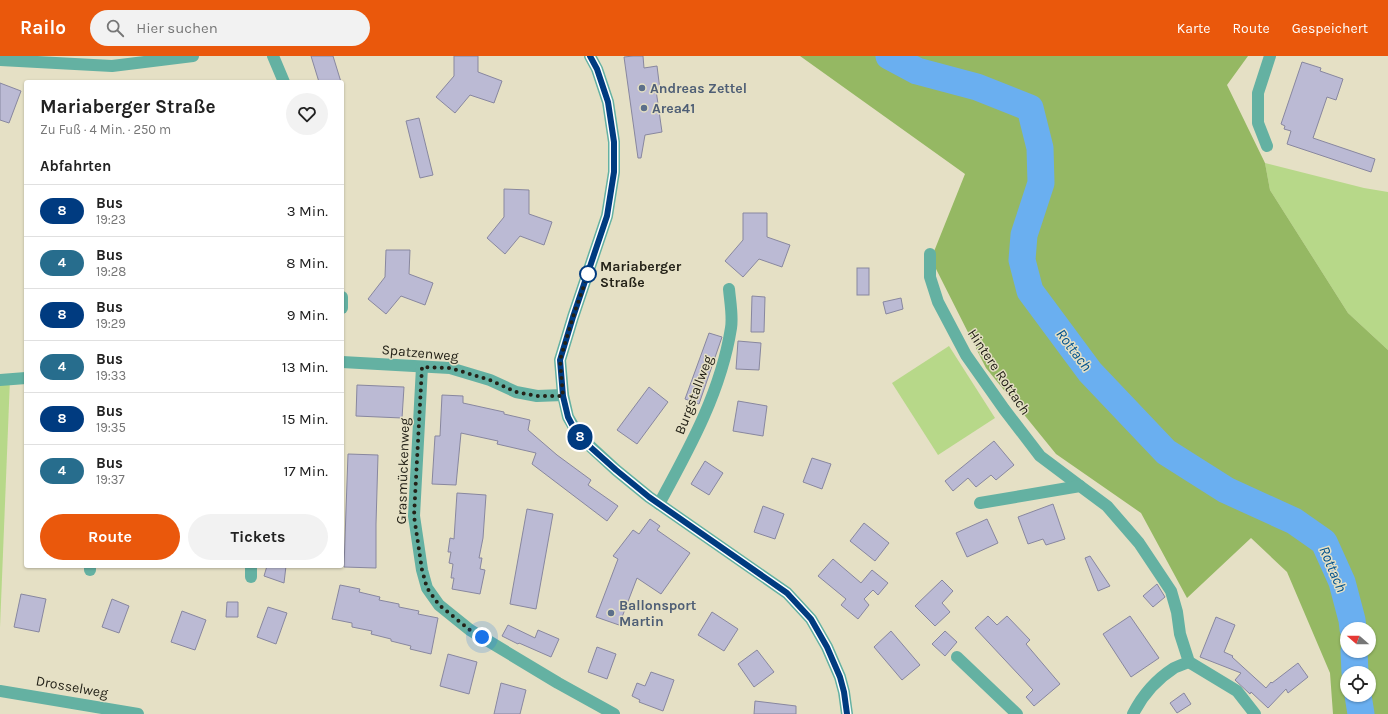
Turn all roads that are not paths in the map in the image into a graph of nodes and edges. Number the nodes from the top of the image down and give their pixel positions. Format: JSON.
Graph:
{"nodes":[{"id":1,"x":193,"y":56,"type":"edge"},
{"id":2,"x":273,"y":56,"type":"edge"},
{"id":3,"x":590,"y":56,"type":"edge"},
{"id":4,"x":1270,"y":56,"type":"edge"},
{"id":5,"x":0,"y":60,"type":"edge"},
{"id":6,"x":283,"y":80,"type":"edge"},
{"id":7,"x":1267,"y":146,"type":"dead end"},
{"id":8,"x":930,"y":254,"type":"dead end"},
{"id":9,"x":729,"y":289,"type":"dead end"},
{"id":10,"x":344,"y":362,"type":"edge"},
{"id":11,"x":422,"y":367,"type":"junction"},
{"id":12,"x":24,"y":378,"type":"edge"},
{"id":13,"x":0,"y":380,"type":"edge"},
{"id":14,"x":563,"y":396,"type":"junction"},
{"id":15,"x":1080,"y":486,"type":"junction"},
{"id":16,"x":980,"y":503,"type":"dead end"},
{"id":17,"x":659,"y":504,"type":"junction"},
{"id":18,"x":957,"y":657,"type":"dead end"},
{"id":19,"x":1189,"y":662,"type":"junction"},
{"id":20,"x":0,"y":690,"type":"edge"},
{"id":21,"x":138,"y":714,"type":"edge"},
{"id":22,"x":614,"y":714,"type":"edge"},
{"id":23,"x":847,"y":714,"type":"edge"},
{"id":24,"x":1017,"y":714,"type":"edge"},
{"id":25,"x":1133,"y":714,"type":"edge"},
{"id":26,"x":1255,"y":714,"type":"edge"}],
"edges":[{"from":1,"to":5,"type":"street"},
{"from":2,"to":6,"type":"street"},
{"from":3,"to":14,"type":"street"},
{"from":4,"to":7,"type":"street"},
{"from":8,"to":15,"type":"street","name":"Hintere Rottach"},
{"from":9,"to":17,"type":"street","name":"Burgstallweg"},
{"from":10,"to":11,"type":"street","name":"Spatzenweg"},
{"from":11,"to":14,"type":"street","name":"Spatzenweg"},
{"from":11,"to":22,"type":"street","name":"Grasmückenweg"},
{"from":12,"to":13,"type":"street"},
{"from":14,"to":17,"type":"street"},
{"from":15,"to":16,"type":"street"},
{"from":15,"to":19,"type":"street","name":"Hintere Rottach"},
{"from":17,"to":23,"type":"street"},
{"from":18,"to":24,"type":"street"},
{"from":19,"to":25,"type":"street"},
{"from":19,"to":26,"type":"street"},
{"from":20,"to":21,"type":"street","name":"Drosselweg"}]}
